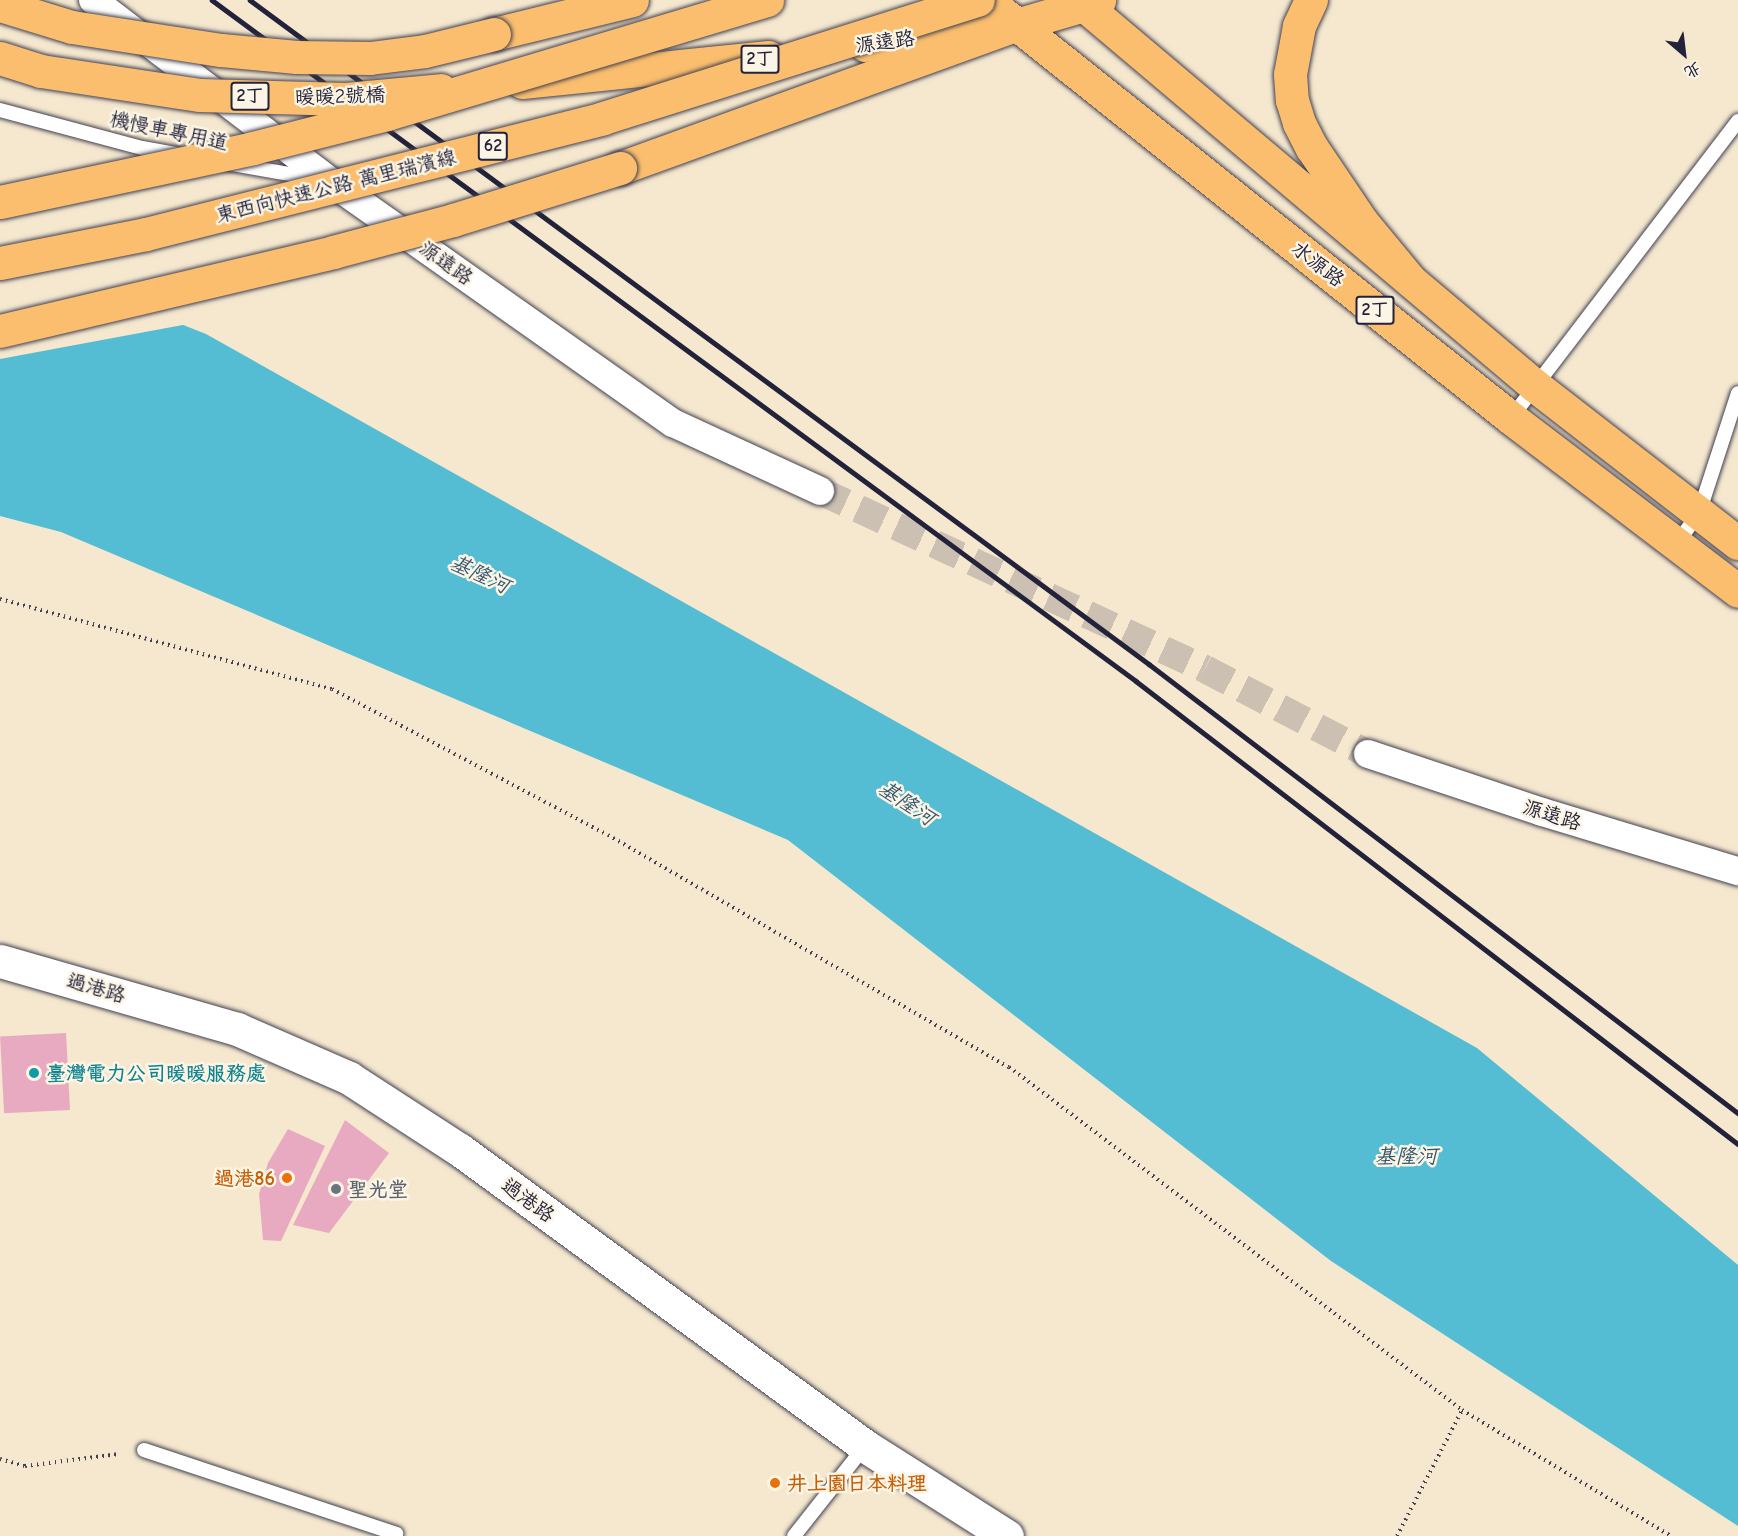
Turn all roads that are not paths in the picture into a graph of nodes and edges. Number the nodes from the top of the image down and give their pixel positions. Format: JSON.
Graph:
{"nodes":[{"id":1,"x":93,"y":0,"type":"edge"},
{"id":2,"x":707,"y":0,"type":"edge"},
{"id":3,"x":767,"y":0,"type":"edge"},
{"id":4,"x":978,"y":0,"type":"edge"},
{"id":5,"x":986,"y":0,"type":"edge"},
{"id":6,"x":1311,"y":0,"type":"edge"},
{"id":7,"x":629,"y":1,"type":"edge"},
{"id":8,"x":1087,"y":2,"type":"edge"},
{"id":9,"x":0,"y":5,"type":"edge"},
{"id":10,"x":1016,"y":25,"type":"junction"},
{"id":11,"x":0,"y":58,"type":"edge"},
{"id":12,"x":502,"y":84,"type":"joint"},
{"id":13,"x":469,"y":91,"type":"junction"},
{"id":14,"x":0,"y":110,"type":"edge"},
{"id":15,"x":1738,"y":121,"type":"edge"},
{"id":16,"x":331,"y":182,"type":"junction"},
{"id":17,"x":0,"y":202,"type":"edge"},
{"id":18,"x":0,"y":263,"type":"edge"},
{"id":19,"x":1410,"y":280,"type":"junction"},
{"id":20,"x":0,"y":331,"type":"edge"},
{"id":21,"x":1534,"y":385,"type":"junction"},
{"id":22,"x":1738,"y":393,"type":"edge"},
{"id":23,"x":1511,"y":417,"type":"junction"},
{"id":24,"x":820,"y":491,"type":"tunnel mouth"},
{"id":25,"x":1699,"y":513,"type":"junction"},
{"id":26,"x":1738,"y":543,"type":"edge"},
{"id":27,"x":1676,"y":544,"type":"junction"},
{"id":28,"x":1738,"y":591,"type":"edge"},
{"id":29,"x":1368,"y":754,"type":"tunnel mouth"},
{"id":30,"x":1738,"y":871,"type":"edge"},
{"id":31,"x":0,"y":961,"type":"edge"},
{"id":32,"x":865,"y":1446,"type":"junction"},
{"id":33,"x":144,"y":1450,"type":"road end"},
{"id":34,"x":396,"y":1536,"type":"edge"},
{"id":35,"x":794,"y":1536,"type":"edge"},
{"id":36,"x":1007,"y":1536,"type":"edge"}],
"edges":[{"from":1,"to":16,"type":"street","name":"源遠路"},
{"from":2,"to":13,"type":"main road","bridge":true},
{"from":3,"to":13,"type":"main road","bridge":true},
{"from":4,"to":18,"type":"main road","name":"東西向快速公路 萬里瑞濱線","number":"62","bridge":true},
{"from":5,"to":10,"type":"main road","name":"水源路","number":"2丁"},
{"from":6,"to":19,"type":"main road"},
{"from":7,"to":9,"type":"main road","name":"暖暖2號橋","number":"2丁","bridge":true},
{"from":8,"to":10,"type":"main road"},
{"from":8,"to":19,"type":"main road","number":"2丁"},
{"from":10,"to":12,"type":"main road","name":"源遠路","number":"2丁"},
{"from":10,"to":20,"type":"main road","bridge":true},
{"from":10,"to":23,"type":"main road","name":"水源路","number":"2丁"},
{"from":11,"to":12,"type":"main road","name":"暖暖2號橋","number":"2丁","bridge":true},
{"from":13,"to":17,"type":"main road","bridge":true},
{"from":14,"to":16,"type":"lane","name":"機慢車專用道"},
{"from":15,"to":21,"type":"lane"},
{"from":16,"to":24,"type":"street","name":"源遠路"},
{"from":19,"to":21,"type":"main road","number":"2丁"},
{"from":21,"to":23,"type":"lane"},
{"from":21,"to":25,"type":"main road","number":"2丁"},
{"from":22,"to":25,"type":"lane"},
{"from":23,"to":27,"type":"main road","name":"水源路","number":"2丁"},
{"from":25,"to":26,"type":"main road","number":"2丁"},
{"from":25,"to":27,"type":"lane"},
{"from":27,"to":28,"type":"main road","name":"水源路","number":"2丁"},
{"from":29,"to":30,"type":"street","name":"源遠路"},
{"from":31,"to":32,"type":"street","name":"過港路"},
{"from":32,"to":35,"type":"lane"},
{"from":32,"to":36,"type":"street","name":"過港路"},
{"from":33,"to":34,"type":"lane"}]}
